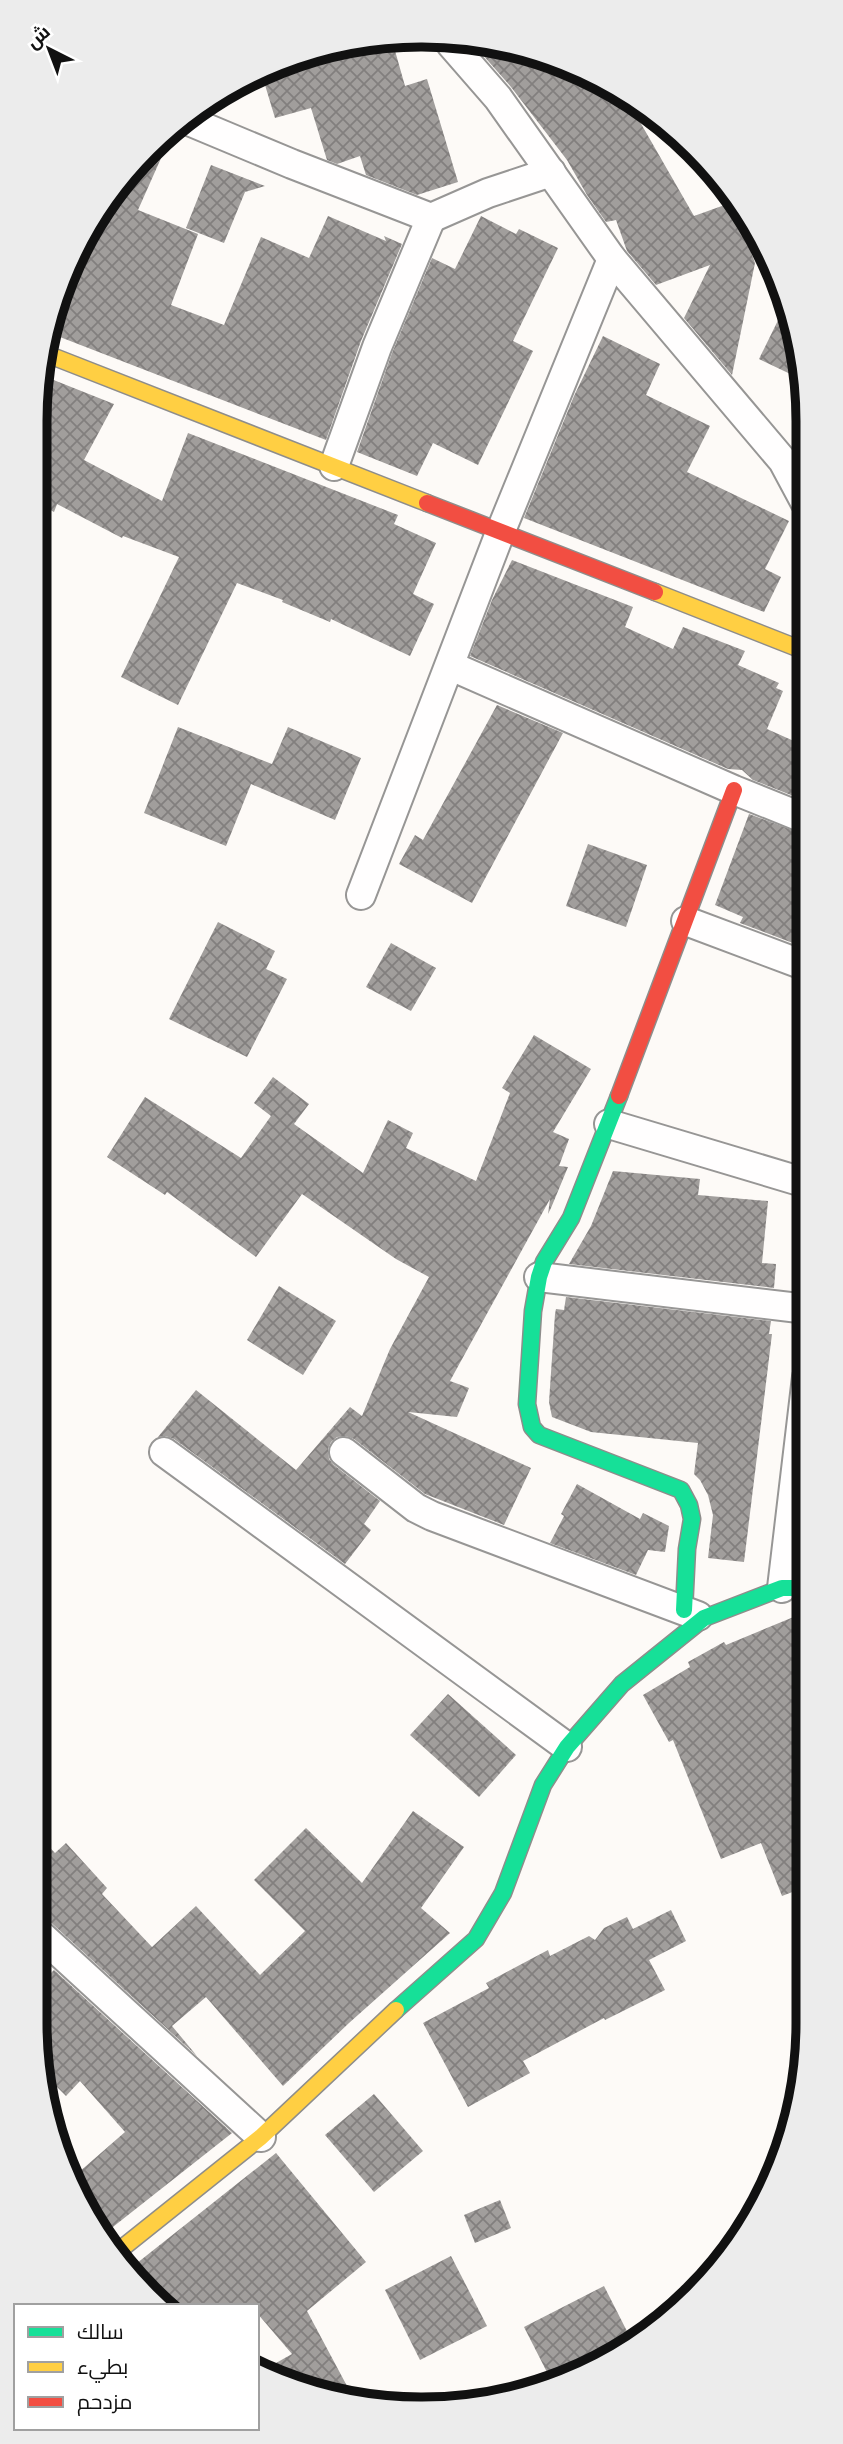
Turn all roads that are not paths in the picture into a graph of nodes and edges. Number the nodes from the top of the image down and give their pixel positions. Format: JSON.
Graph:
{"nodes":[{"id":1,"x":455,"y":49,"type":"edge"},
{"id":2,"x":196,"y":124,"type":"edge"},
{"id":3,"x":551,"y":172,"type":"junction"},
{"id":4,"x":431,"y":218,"type":"junction"},
{"id":5,"x":612,"y":259,"type":"junction"},
{"id":6,"x":53,"y":356,"type":"edge"},
{"id":7,"x":334,"y":466,"type":"junction"},
{"id":8,"x":796,"y":485,"type":"edge"},
{"id":9,"x":500,"y":533,"type":"junction"},
{"id":10,"x":796,"y":648,"type":"edge"},
{"id":11,"x":451,"y":666,"type":"junction"},
{"id":12,"x":734,"y":790,"type":"junction"},
{"id":13,"x":796,"y":815,"type":"edge"},
{"id":14,"x":360,"y":895,"type":"dead end"},
{"id":15,"x":686,"y":921,"type":"junction"},
{"id":16,"x":796,"y":962,"type":"edge"},
{"id":17,"x":609,"y":1124,"type":"junction"},
{"id":18,"x":796,"y":1180,"type":"edge"},
{"id":19,"x":539,"y":1277,"type":"junction"},
{"id":20,"x":796,"y":1308,"type":"edge"},
{"id":21,"x":164,"y":1452,"type":"dead end"},
{"id":22,"x":344,"y":1452,"type":"dead end"},
{"id":23,"x":796,"y":1472,"type":"edge"},
{"id":24,"x":796,"y":1577,"type":"edge"},
{"id":25,"x":796,"y":1587,"type":"edge"},
{"id":26,"x":694,"y":1614,"type":"junction"},
{"id":27,"x":567,"y":1747,"type":"junction"},
{"id":28,"x":47,"y":1941,"type":"edge"},
{"id":29,"x":261,"y":2137,"type":"junction"},
{"id":30,"x":123,"y":2247,"type":"edge"}],
"edges":[{"from":1,"to":3,"type":"street"},
{"from":2,"to":4,"type":"street"},
{"from":3,"to":4,"type":"street"},
{"from":3,"to":5,"type":"street"},
{"from":4,"to":7,"type":"street"},
{"from":5,"to":8,"type":"street"},
{"from":5,"to":9,"type":"street"},
{"from":6,"to":7,"type":"street"},
{"from":7,"to":9,"type":"street"},
{"from":9,"to":10,"type":"street"},
{"from":9,"to":11,"type":"street"},
{"from":11,"to":12,"type":"street"},
{"from":11,"to":14,"type":"street"},
{"from":12,"to":13,"type":"street"},
{"from":12,"to":15,"type":"street"},
{"from":15,"to":16,"type":"street"},
{"from":15,"to":17,"type":"street"},
{"from":17,"to":18,"type":"street"},
{"from":17,"to":19,"type":"street"},
{"from":19,"to":20,"type":"street"},
{"from":19,"to":26,"type":"street"},
{"from":21,"to":27,"type":"street"},
{"from":22,"to":26,"type":"street"},
{"from":23,"to":24,"type":"street"},
{"from":25,"to":26,"type":"street"},
{"from":26,"to":27,"type":"street"},
{"from":27,"to":29,"type":"street"},
{"from":28,"to":29,"type":"street"},
{"from":29,"to":30,"type":"street"}]}
